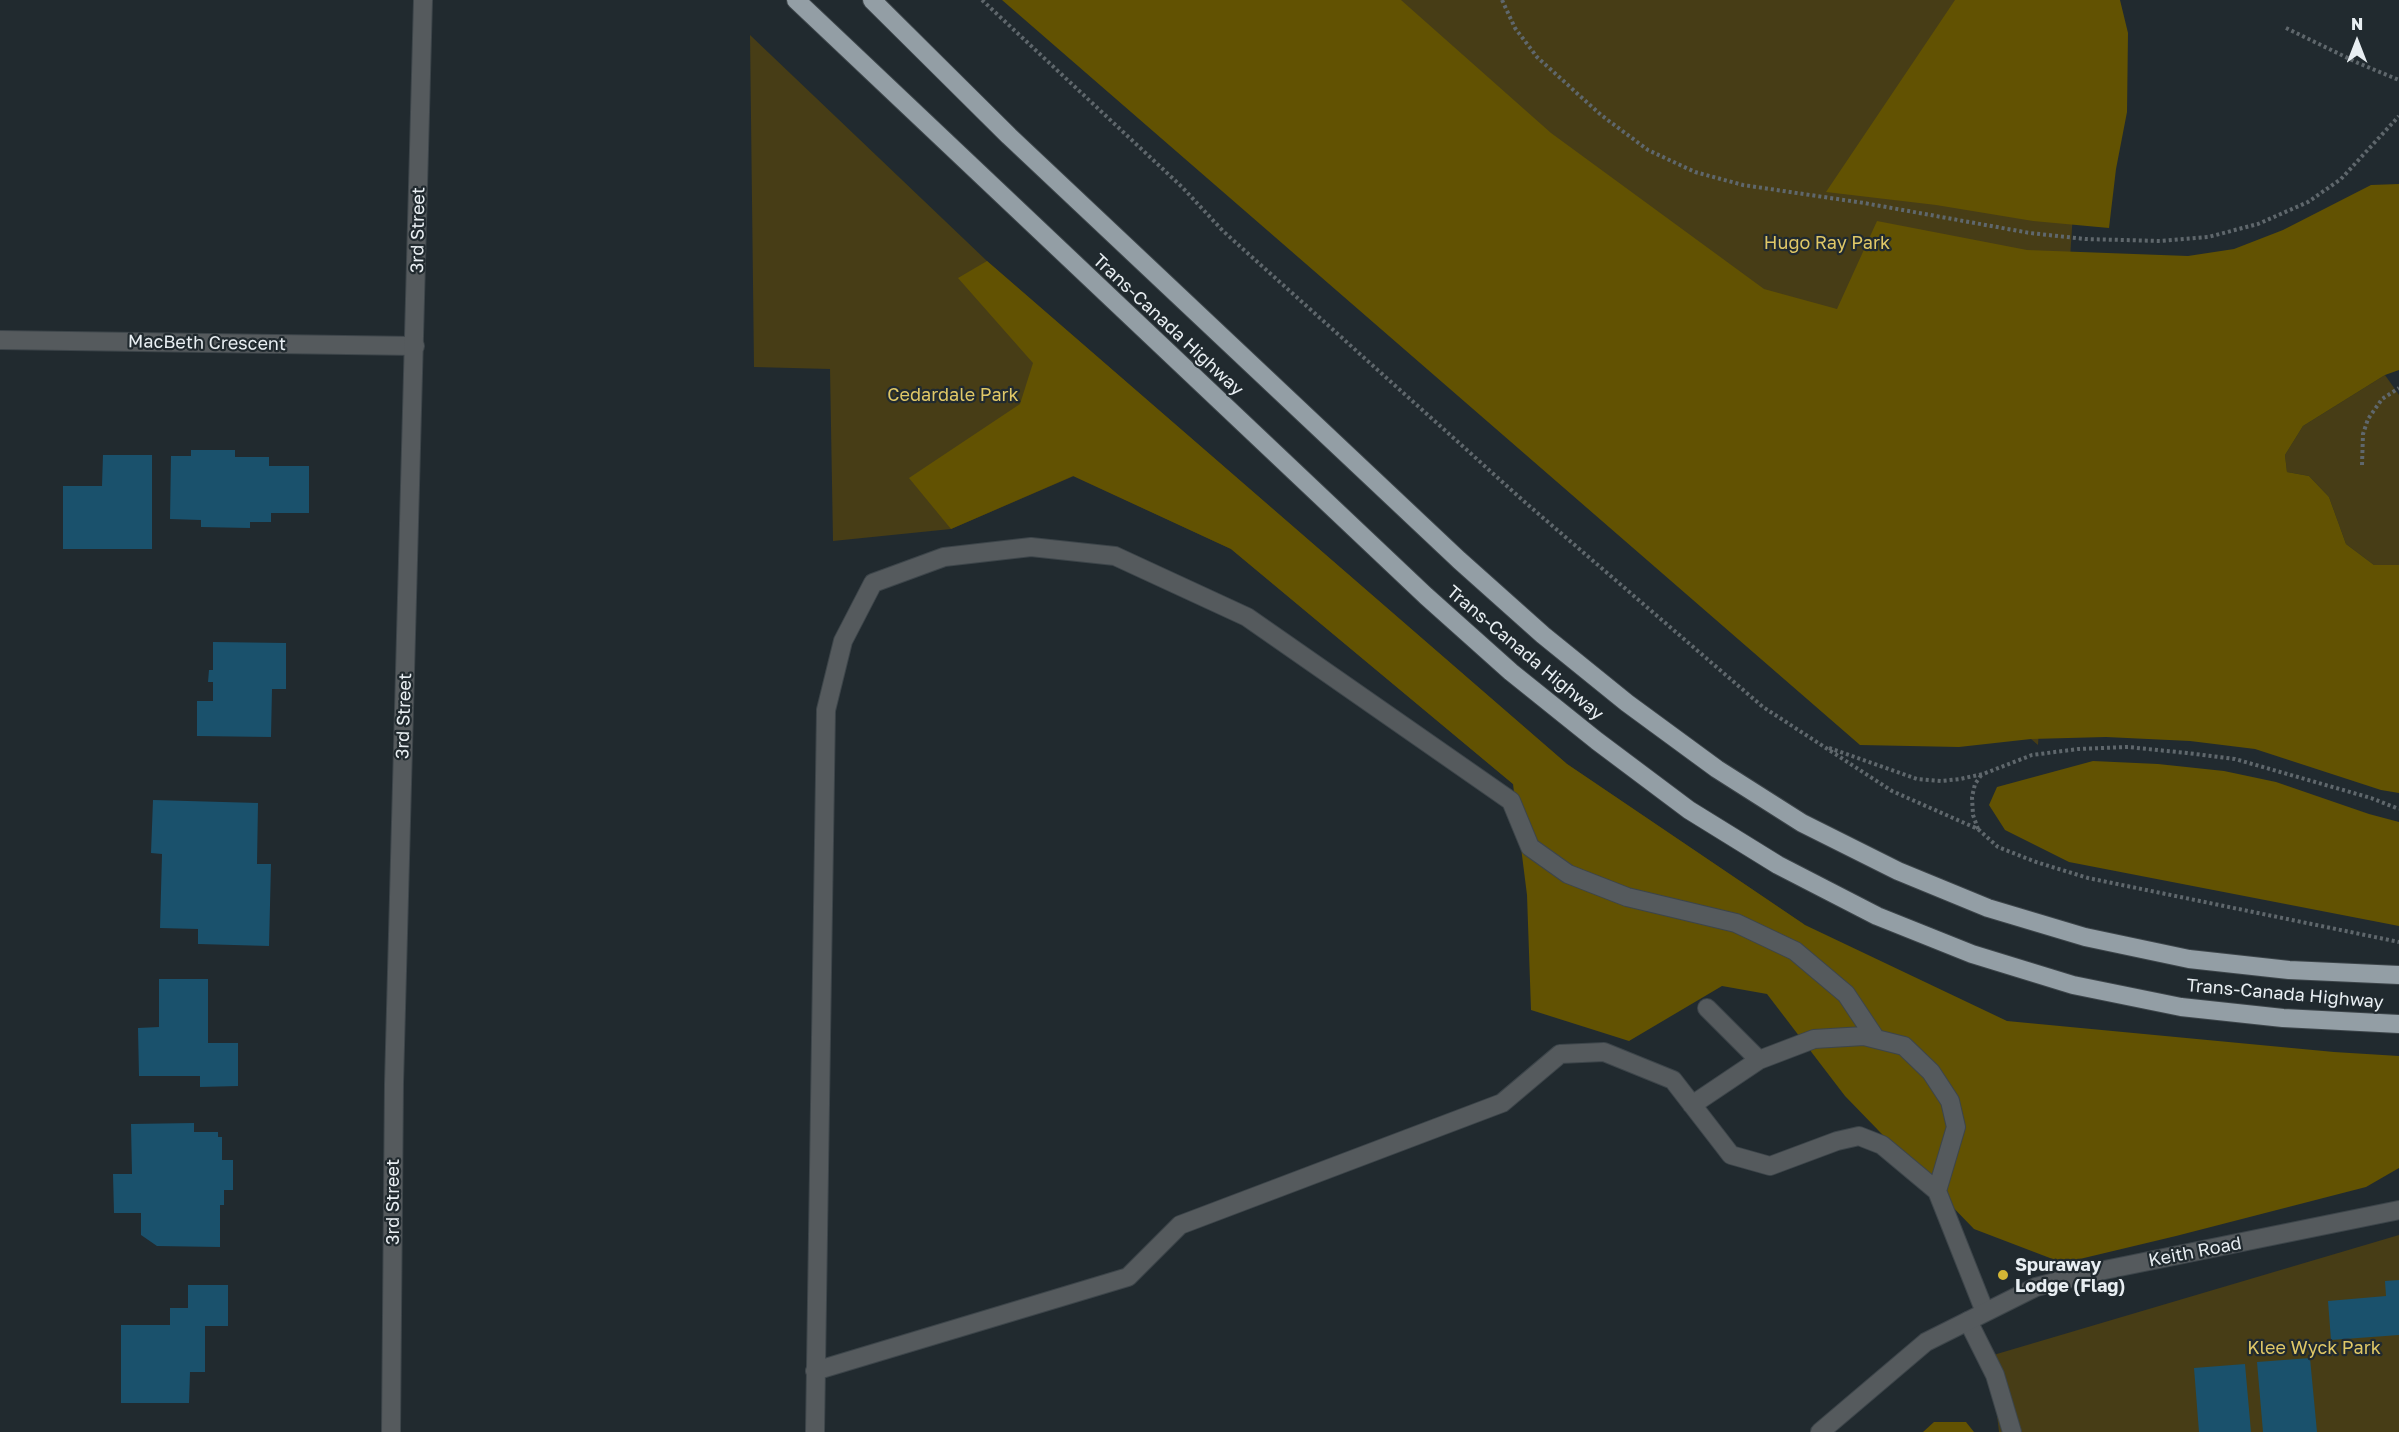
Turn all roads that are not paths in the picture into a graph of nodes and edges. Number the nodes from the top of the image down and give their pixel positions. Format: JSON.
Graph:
{"nodes":[{"id":1,"x":423,"y":0,"type":"edge"},
{"id":2,"x":796,"y":0,"type":"edge"},
{"id":3,"x":872,"y":0,"type":"edge"},
{"id":4,"x":0,"y":340,"type":"edge"},
{"id":5,"x":415,"y":346,"type":"junction"},
{"id":6,"x":2396,"y":975,"type":"edge"},
{"id":7,"x":1707,"y":1008,"type":"dead end"},
{"id":8,"x":2396,"y":1024,"type":"edge"},
{"id":9,"x":1876,"y":1039,"type":"junction"},
{"id":10,"x":1759,"y":1060,"type":"junction"},
{"id":11,"x":1692,"y":1105,"type":"junction"},
{"id":12,"x":1937,"y":1191,"type":"junction"},
{"id":13,"x":2399,"y":1210,"type":"edge"},
{"id":14,"x":1985,"y":1312,"type":"junction"},
{"id":15,"x":1968,"y":1321,"type":"junction"},
{"id":16,"x":815,"y":1371,"type":"junction"},
{"id":17,"x":391,"y":1432,"type":"edge"},
{"id":18,"x":815,"y":1432,"type":"edge"},
{"id":19,"x":1820,"y":1432,"type":"edge"},
{"id":20,"x":2012,"y":1432,"type":"edge"}],
"edges":[{"from":1,"to":5,"type":"street","name":"3rd Street"},
{"from":2,"to":8,"type":"highway","name":"Trans-Canada Highway"},
{"from":3,"to":6,"type":"highway","name":"Trans-Canada Highway"},
{"from":4,"to":5,"type":"street","name":"MacBeth Crescent"},
{"from":5,"to":17,"type":"street","name":"3rd Street"},
{"from":7,"to":10,"type":"street"},
{"from":9,"to":10,"type":"street"},
{"from":9,"to":12,"type":"street"},
{"from":9,"to":16,"type":"street"},
{"from":10,"to":11,"type":"street"},
{"from":11,"to":12,"type":"street"},
{"from":11,"to":16,"type":"street"},
{"from":12,"to":14,"type":"street"},
{"from":13,"to":14,"type":"street","name":"Keith Road"},
{"from":14,"to":15,"type":"street","name":"Keith Road"},
{"from":15,"to":19,"type":"street","name":"Keith Road"},
{"from":15,"to":20,"type":"street"},
{"from":16,"to":18,"type":"street"}]}
